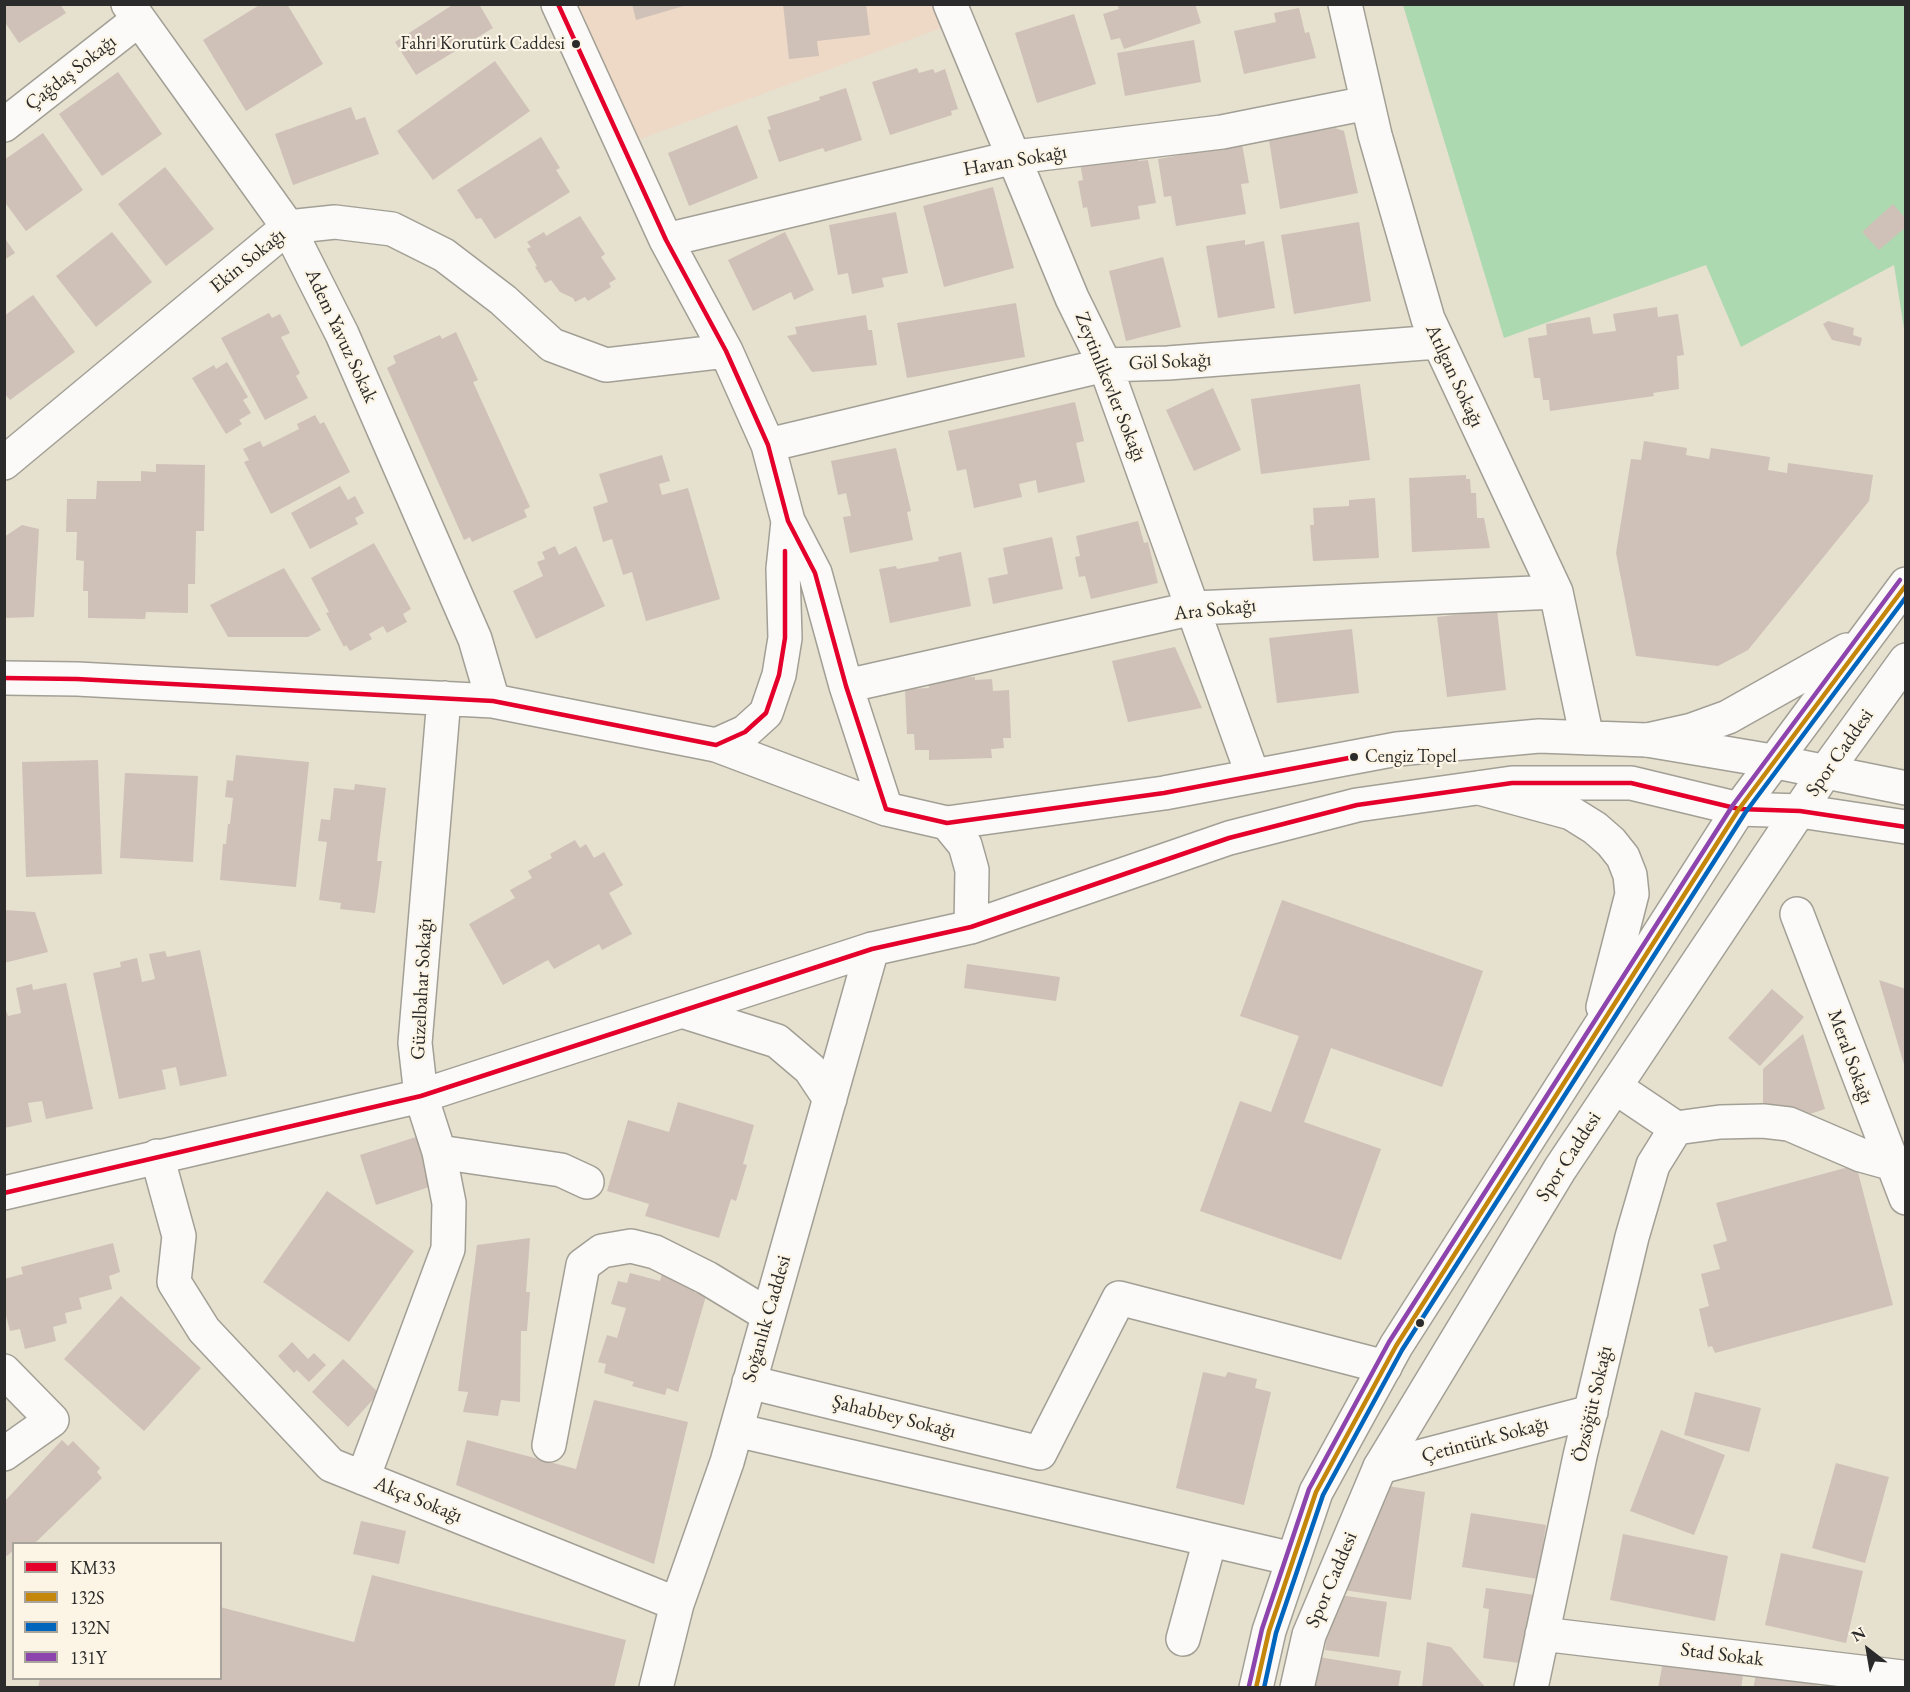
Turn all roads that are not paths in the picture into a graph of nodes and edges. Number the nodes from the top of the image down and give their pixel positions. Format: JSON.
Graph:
{"nodes":[{"id":1,"x":558,"y":4,"type":"edge"},
{"id":2,"x":950,"y":4,"type":"edge"},
{"id":3,"x":1345,"y":4,"type":"edge"},
{"id":4,"x":133,"y":12,"type":"edge"},
{"id":5,"x":1367,"y":103,"type":"junction"},
{"id":6,"x":4,"y":125,"type":"edge"},
{"id":7,"x":1015,"y":157,"type":"junction"},
{"id":8,"x":288,"y":226,"type":"junction"},
{"id":9,"x":666,"y":240,"type":"junction"},
{"id":10,"x":1437,"y":342,"type":"junction"},
{"id":11,"x":726,"y":351,"type":"junction"},
{"id":12,"x":1105,"y":365,"type":"junction"},
{"id":13,"x":768,"y":445,"type":"junction"},
{"id":14,"x":4,"y":463,"type":"edge"},
{"id":15,"x":788,"y":521,"type":"junction"},
{"id":16,"x":1905,"y":584,"type":"edge"},
{"id":17,"x":1556,"y":592,"type":"junction"},
{"id":18,"x":1194,"y":608,"type":"junction"},
{"id":19,"x":1859,"y":644,"type":"junction"},
{"id":20,"x":1905,"y":660,"type":"edge"},
{"id":21,"x":4,"y":678,"type":"edge"},
{"id":22,"x":846,"y":686,"type":"junction"},
{"id":23,"x":444,"y":698,"type":"junction"},
{"id":24,"x":493,"y":701,"type":"junction"},
{"id":25,"x":1587,"y":738,"type":"junction"},
{"id":26,"x":1647,"y":740,"type":"junction"},
{"id":27,"x":716,"y":745,"type":"junction"},
{"id":28,"x":1772,"y":761,"type":"junction"},
{"id":29,"x":1825,"y":772,"type":"junction"},
{"id":30,"x":1253,"y":776,"type":"junction"},
{"id":31,"x":1479,"y":788,"type":"junction"},
{"id":32,"x":1905,"y":788,"type":"edge"},
{"id":33,"x":886,"y":809,"type":"junction"},
{"id":34,"x":1738,"y":809,"type":"junction"},
{"id":35,"x":1800,"y":811,"type":"junction"},
{"id":36,"x":947,"y":823,"type":"junction"},
{"id":37,"x":1905,"y":827,"type":"edge"},
{"id":38,"x":1797,"y":914,"type":"dead end"},
{"id":39,"x":971,"y":927,"type":"junction"},
{"id":40,"x":872,"y":949,"type":"junction"},
{"id":41,"x":682,"y":1011,"type":"junction"},
{"id":42,"x":1595,"y":1037,"type":"junction"},
{"id":43,"x":1615,"y":1087,"type":"junction"},
{"id":44,"x":421,"y":1096,"type":"junction"},
{"id":45,"x":830,"y":1099,"type":"junction"},
{"id":46,"x":1676,"y":1128,"type":"junction"},
{"id":47,"x":439,"y":1152,"type":"junction"},
{"id":48,"x":157,"y":1156,"type":"junction"},
{"id":49,"x":1890,"y":1164,"type":"junction"},
{"id":50,"x":587,"y":1182,"type":"dead end"},
{"id":51,"x":4,"y":1193,"type":"edge"},
{"id":52,"x":1905,"y":1198,"type":"edge"},
{"id":53,"x":768,"y":1315,"type":"junction"},
{"id":54,"x":1385,"y":1367,"type":"junction"},
{"id":55,"x":4,"y":1371,"type":"edge"},
{"id":56,"x":749,"y":1382,"type":"junction"},
{"id":57,"x":1591,"y":1412,"type":"junction"},
{"id":58,"x":736,"y":1430,"type":"junction"},
{"id":59,"x":549,"y":1445,"type":"dead end"},
{"id":60,"x":4,"y":1454,"type":"edge"},
{"id":61,"x":1380,"y":1467,"type":"junction"},
{"id":62,"x":363,"y":1478,"type":"junction"},
{"id":63,"x":1210,"y":1540,"type":"junction"},
{"id":64,"x":1293,"y":1559,"type":"junction"},
{"id":65,"x":677,"y":1604,"type":"junction"},
{"id":66,"x":1542,"y":1634,"type":"junction"},
{"id":67,"x":1183,"y":1639,"type":"dead end"},
{"id":68,"x":1902,"y":1676,"type":"edge"},
{"id":69,"x":656,"y":1688,"type":"edge"},
{"id":70,"x":1256,"y":1688,"type":"edge"},
{"id":71,"x":1297,"y":1688,"type":"edge"},
{"id":72,"x":1531,"y":1688,"type":"edge"}],
"edges":[{"from":1,"to":9,"type":"street"},
{"from":2,"to":7,"type":"street","name":"Zeytinlikevler Sokağı"},
{"from":3,"to":5,"type":"street","name":"Atılgan Sokağı"},
{"from":4,"to":6,"type":"street","name":"Çağdaş Sokağı"},
{"from":4,"to":8,"type":"street","name":"Adem Yavuz Sokak"},
{"from":5,"to":7,"type":"street","name":"Havan Sokağı"},
{"from":5,"to":10,"type":"street","name":"Atılgan Sokağı"},
{"from":7,"to":9,"type":"street","name":"Havan Sokağı"},
{"from":7,"to":12,"type":"street","name":"Zeytinlikevler Sokağı"},
{"from":8,"to":11,"type":"street","name":"Ekin Sokağı"},
{"from":8,"to":14,"type":"street","name":"Ekin Sokağı"},
{"from":8,"to":24,"type":"street","name":"Adem Yavuz Sokak"},
{"from":9,"to":11,"type":"street"},
{"from":10,"to":12,"type":"street","name":"Göl Sokağı"},
{"from":10,"to":17,"type":"street","name":"Atılgan Sokağı"},
{"from":11,"to":13,"type":"street"},
{"from":12,"to":13,"type":"street","name":"Göl Sokağı"},
{"from":12,"to":18,"type":"street","name":"Zeytinlikevler Sokağı"},
{"from":13,"to":15,"type":"street"},
{"from":15,"to":22,"type":"street"},
{"from":15,"to":27,"type":"street"},
{"from":16,"to":19,"type":"street","name":"Spor Caddesi"},
{"from":17,"to":18,"type":"street","name":"Ara Sokağı"},
{"from":17,"to":25,"type":"street","name":"Atılgan Sokağı"},
{"from":18,"to":22,"type":"street","name":"Ara Sokağı"},
{"from":18,"to":30,"type":"street","name":"Zeytinlikevler Sokağı"},
{"from":19,"to":26,"type":"street"},
{"from":19,"to":28,"type":"street","name":"Spor Caddesi"},
{"from":20,"to":29,"type":"street","name":"Spor Caddesi"},
{"from":21,"to":23,"type":"street"},
{"from":22,"to":33,"type":"street"},
{"from":23,"to":24,"type":"street"},
{"from":23,"to":44,"type":"street","name":"Güzelbahar Sokağı"},
{"from":24,"to":27,"type":"street"},
{"from":25,"to":26,"type":"street"},
{"from":25,"to":30,"type":"street"},
{"from":26,"to":28,"type":"street"},
{"from":27,"to":33,"type":"street"},
{"from":28,"to":29,"type":"street"},
{"from":28,"to":34,"type":"street","name":"Spor Caddesi"},
{"from":29,"to":32,"type":"street"},
{"from":29,"to":35,"type":"street","name":"Spor Caddesi"},
{"from":30,"to":36,"type":"street"},
{"from":31,"to":34,"type":"street"},
{"from":31,"to":39,"type":"street"},
{"from":31,"to":42,"type":"street"},
{"from":33,"to":36,"type":"street"},
{"from":34,"to":35,"type":"street"},
{"from":34,"to":42,"type":"street","name":"Spor Caddesi"},
{"from":35,"to":37,"type":"street"},
{"from":35,"to":43,"type":"street","name":"Spor Caddesi"},
{"from":36,"to":39,"type":"street"},
{"from":38,"to":49,"type":"street","name":"Meral Sokağı"},
{"from":39,"to":40,"type":"street"},
{"from":40,"to":41,"type":"street"},
{"from":40,"to":45,"type":"street","name":"Soğanlık Caddesi"},
{"from":41,"to":44,"type":"street"},
{"from":41,"to":45,"type":"street"},
{"from":42,"to":54,"type":"street","name":"Spor Caddesi"},
{"from":43,"to":46,"type":"street"},
{"from":43,"to":61,"type":"street","name":"Spor Caddesi"},
{"from":44,"to":47,"type":"street","name":"Güzelbahar Sokağı"},
{"from":44,"to":48,"type":"street"},
{"from":45,"to":53,"type":"street","name":"Soğanlık Caddesi"},
{"from":46,"to":49,"type":"street"},
{"from":46,"to":57,"type":"street","name":"Özsöğüt Sokağı"},
{"from":47,"to":50,"type":"street"},
{"from":47,"to":62,"type":"street","name":"Güzelbahar Sokağı"},
{"from":48,"to":51,"type":"street"},
{"from":48,"to":62,"type":"street","name":"Akça Sokağı"},
{"from":49,"to":52,"type":"street","name":"Meral Sokağı"},
{"from":53,"to":56,"type":"street","name":"Soğanlık Caddesi"},
{"from":53,"to":59,"type":"street"},
{"from":54,"to":56,"type":"street","name":"Şahabbey Sokağı"},
{"from":54,"to":64,"type":"street","name":"Spor Caddesi"},
{"from":55,"to":60,"type":"street"},
{"from":56,"to":58,"type":"street","name":"Soğanlık Caddesi"},
{"from":57,"to":61,"type":"street","name":"Çetintürk Sokağı"},
{"from":57,"to":66,"type":"street","name":"Özsöğüt Sokağı"},
{"from":58,"to":63,"type":"street"},
{"from":58,"to":65,"type":"street","name":"Soğanlık Caddesi"},
{"from":61,"to":71,"type":"street","name":"Spor Caddesi"},
{"from":62,"to":65,"type":"street","name":"Akça Sokağı"},
{"from":63,"to":64,"type":"street"},
{"from":63,"to":67,"type":"street"},
{"from":64,"to":70,"type":"street","name":"Spor Caddesi"},
{"from":65,"to":69,"type":"street","name":"Soğanlık Caddesi"},
{"from":66,"to":68,"type":"street","name":"Stad Sokak"},
{"from":66,"to":72,"type":"street","name":"Özsöğüt Sokağı"}]}
